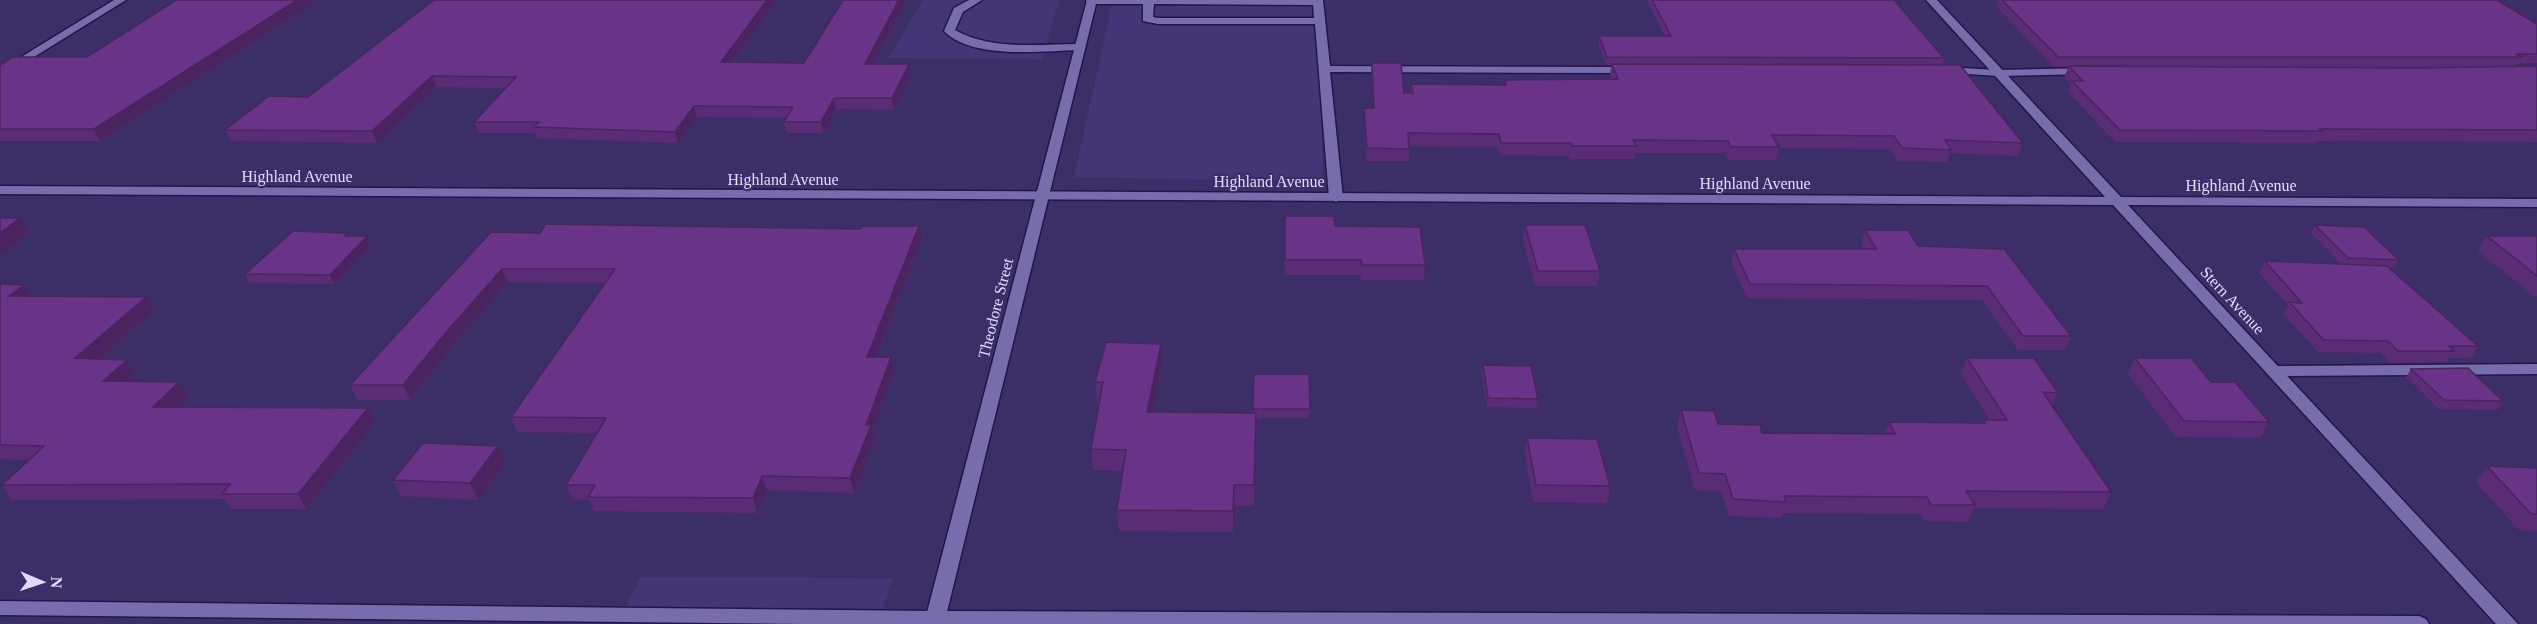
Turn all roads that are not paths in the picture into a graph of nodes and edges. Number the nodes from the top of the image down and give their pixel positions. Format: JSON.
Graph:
{"nodes":[{"id":1,"x":121,"y":0,"type":"edge"},
{"id":2,"x":977,"y":0,"type":"edge"},
{"id":3,"x":1931,"y":0,"type":"edge"},
{"id":4,"x":1091,"y":1,"type":"edge"},
{"id":5,"x":1149,"y":1,"type":"edge"},
{"id":6,"x":1318,"y":1,"type":"edge"},
{"id":7,"x":1319,"y":21,"type":"junction"},
{"id":8,"x":1080,"y":47,"type":"junction"},
{"id":9,"x":1323,"y":69,"type":"junction"},
{"id":10,"x":1642,"y":70,"type":"edge"},
{"id":11,"x":1929,"y":70,"type":"edge"},
{"id":12,"x":2097,"y":71,"type":"edge"},
{"id":13,"x":1998,"y":73,"type":"junction"},
{"id":14,"x":0,"y":75,"type":"edge"},
{"id":15,"x":0,"y":190,"type":"edge"},
{"id":16,"x":1042,"y":197,"type":"junction"},
{"id":17,"x":1336,"y":198,"type":"junction"},
{"id":18,"x":2117,"y":201,"type":"junction"},
{"id":19,"x":2537,"y":202,"type":"edge"},
{"id":20,"x":2537,"y":369,"type":"edge"},
{"id":21,"x":2274,"y":371,"type":"junction"},
{"id":22,"x":0,"y":608,"type":"edge"},
{"id":23,"x":935,"y":621,"type":"edge"},
{"id":24,"x":1357,"y":622,"type":"edge"},
{"id":25,"x":2419,"y":624,"type":"edge"},
{"id":26,"x":2508,"y":624,"type":"edge"}],
"edges":[{"from":1,"to":14,"type":"street"},
{"from":2,"to":8,"type":"street"},
{"from":3,"to":13,"type":"street","name":"Stern Avenue"},
{"from":4,"to":5,"type":"street"},
{"from":4,"to":8,"type":"street","name":"Theodore Street"},
{"from":5,"to":6,"type":"street"},
{"from":5,"to":7,"type":"street"},
{"from":6,"to":7,"type":"street"},
{"from":7,"to":9,"type":"street"},
{"from":8,"to":16,"type":"street","name":"Theodore Street"},
{"from":9,"to":10,"type":"street"},
{"from":9,"to":17,"type":"street"},
{"from":11,"to":13,"type":"street"},
{"from":12,"to":13,"type":"street"},
{"from":13,"to":18,"type":"street","name":"Stern Avenue"},
{"from":15,"to":16,"type":"street","name":"Highland Avenue"},
{"from":16,"to":17,"type":"street","name":"Highland Avenue"},
{"from":16,"to":23,"type":"street","name":"Theodore Street"},
{"from":17,"to":18,"type":"street","name":"Highland Avenue"},
{"from":18,"to":19,"type":"street","name":"Highland Avenue"},
{"from":18,"to":21,"type":"street","name":"Stern Avenue"},
{"from":20,"to":21,"type":"street"},
{"from":21,"to":26,"type":"street","name":"Stern Avenue"},
{"from":22,"to":23,"type":"street"},
{"from":23,"to":24,"type":"street"},
{"from":24,"to":25,"type":"street"}]}
